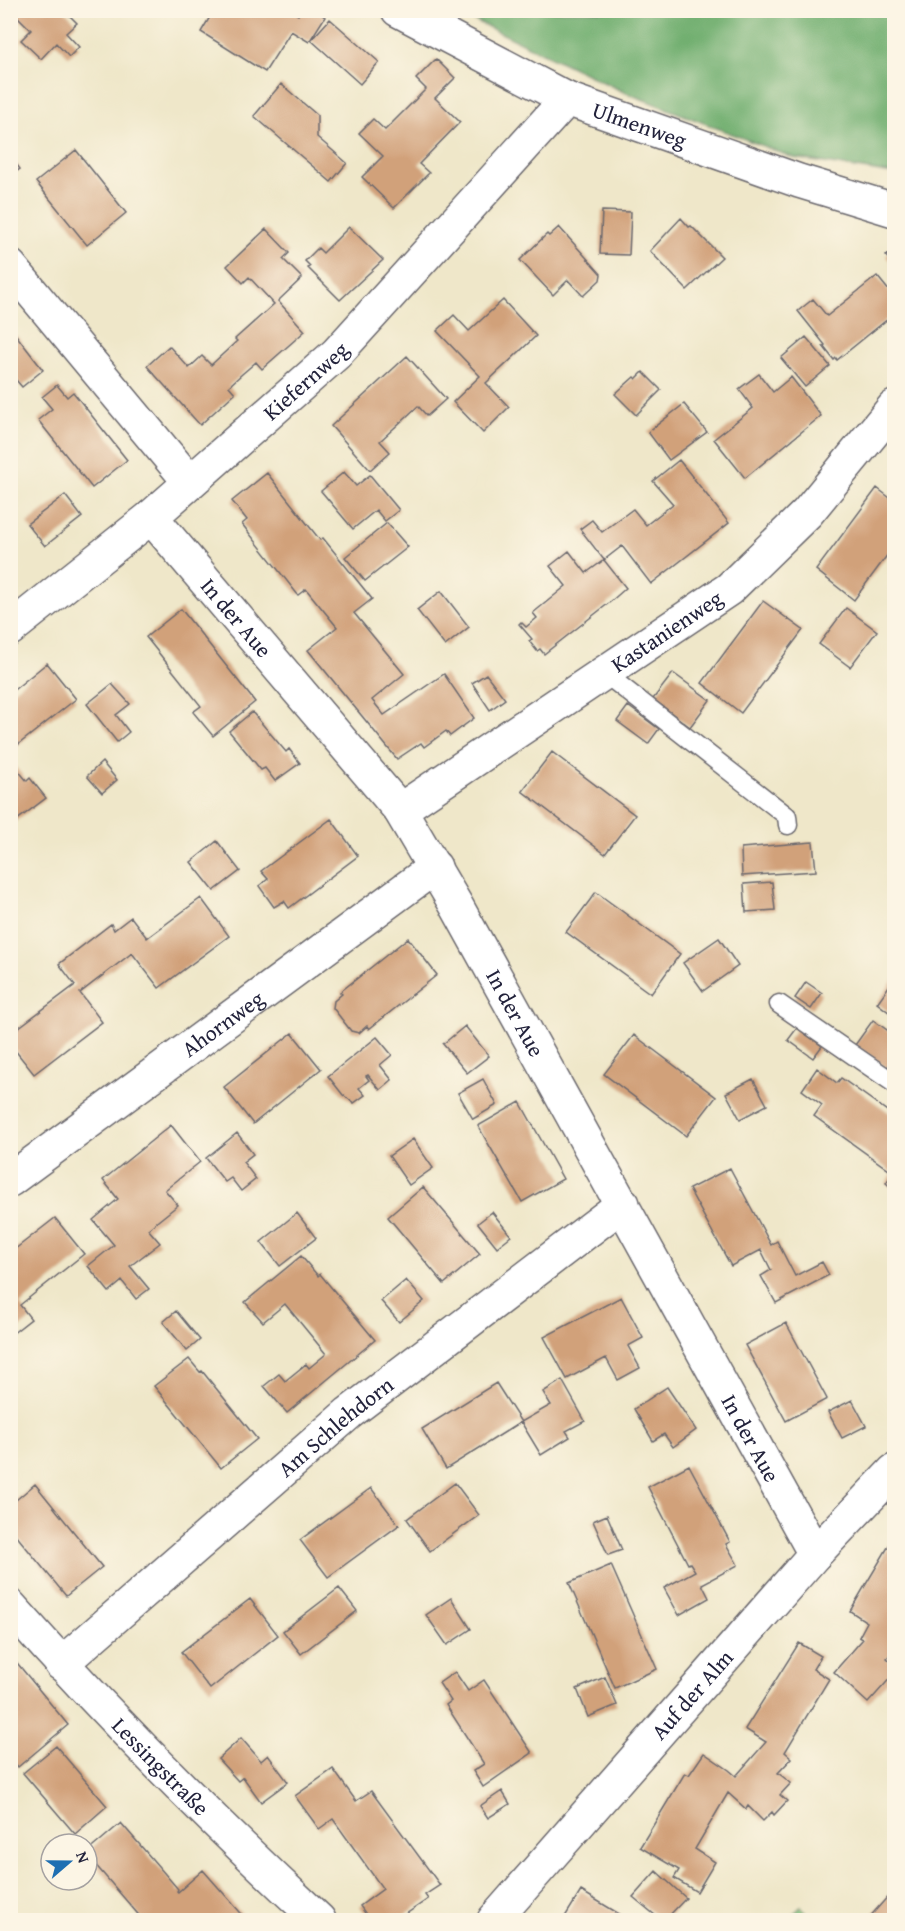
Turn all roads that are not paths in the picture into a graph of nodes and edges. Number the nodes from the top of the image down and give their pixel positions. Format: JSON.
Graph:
{"nodes":[{"id":1,"x":398,"y":10,"type":"edge"},
{"id":2,"x":567,"y":99,"type":"junction"},
{"id":3,"x":894,"y":210,"type":"edge"},
{"id":4,"x":10,"y":266,"type":"edge"},
{"id":5,"x":894,"y":407,"type":"edge"},
{"id":6,"x":189,"y":482,"type":"junction"},
{"id":7,"x":151,"y":516,"type":"junction"},
{"id":8,"x":10,"y":629,"type":"edge"},
{"id":9,"x":603,"y":672,"type":"junction"},
{"id":10,"x":400,"y":810,"type":"junction"},
{"id":11,"x":788,"y":825,"type":"dead end"},
{"id":12,"x":435,"y":867,"type":"junction"},
{"id":13,"x":779,"y":1004,"type":"dead end"},
{"id":14,"x":894,"y":1083,"type":"edge"},
{"id":15,"x":10,"y":1180,"type":"edge"},
{"id":16,"x":623,"y":1204,"type":"junction"},
{"id":17,"x":894,"y":1471,"type":"edge"},
{"id":18,"x":815,"y":1554,"type":"junction"},
{"id":19,"x":10,"y":1606,"type":"edge"},
{"id":20,"x":62,"y":1664,"type":"junction"},
{"id":21,"x":319,"y":1920,"type":"edge"},
{"id":22,"x":494,"y":1920,"type":"edge"}],
"edges":[{"from":1,"to":2,"type":"street","name":"Ulmenweg"},
{"from":2,"to":3,"type":"street","name":"Ulmenweg"},
{"from":2,"to":6,"type":"street","name":"Kiefernweg"},
{"from":4,"to":6,"type":"street"},
{"from":5,"to":9,"type":"street","name":"Kastanienweg"},
{"from":6,"to":7,"type":"street","name":"Kiefernweg"},
{"from":7,"to":8,"type":"street","name":"Kiefernweg"},
{"from":7,"to":10,"type":"street","name":"In der Aue"},
{"from":9,"to":10,"type":"street","name":"Kastanienweg"},
{"from":9,"to":11,"type":"lane"},
{"from":10,"to":12,"type":"street","name":"In der Aue"},
{"from":12,"to":15,"type":"street","name":"Ahornweg"},
{"from":12,"to":16,"type":"street","name":"In der Aue"},
{"from":13,"to":14,"type":"lane"},
{"from":16,"to":18,"type":"street","name":"In der Aue"},
{"from":16,"to":20,"type":"street","name":"Am Schlehdorn"},
{"from":17,"to":18,"type":"street","name":"Auf der Alm"},
{"from":18,"to":22,"type":"street","name":"Auf der Alm"},
{"from":19,"to":20,"type":"street","name":"Lessingstraße"},
{"from":20,"to":21,"type":"street","name":"Lessingstraße"}]}
